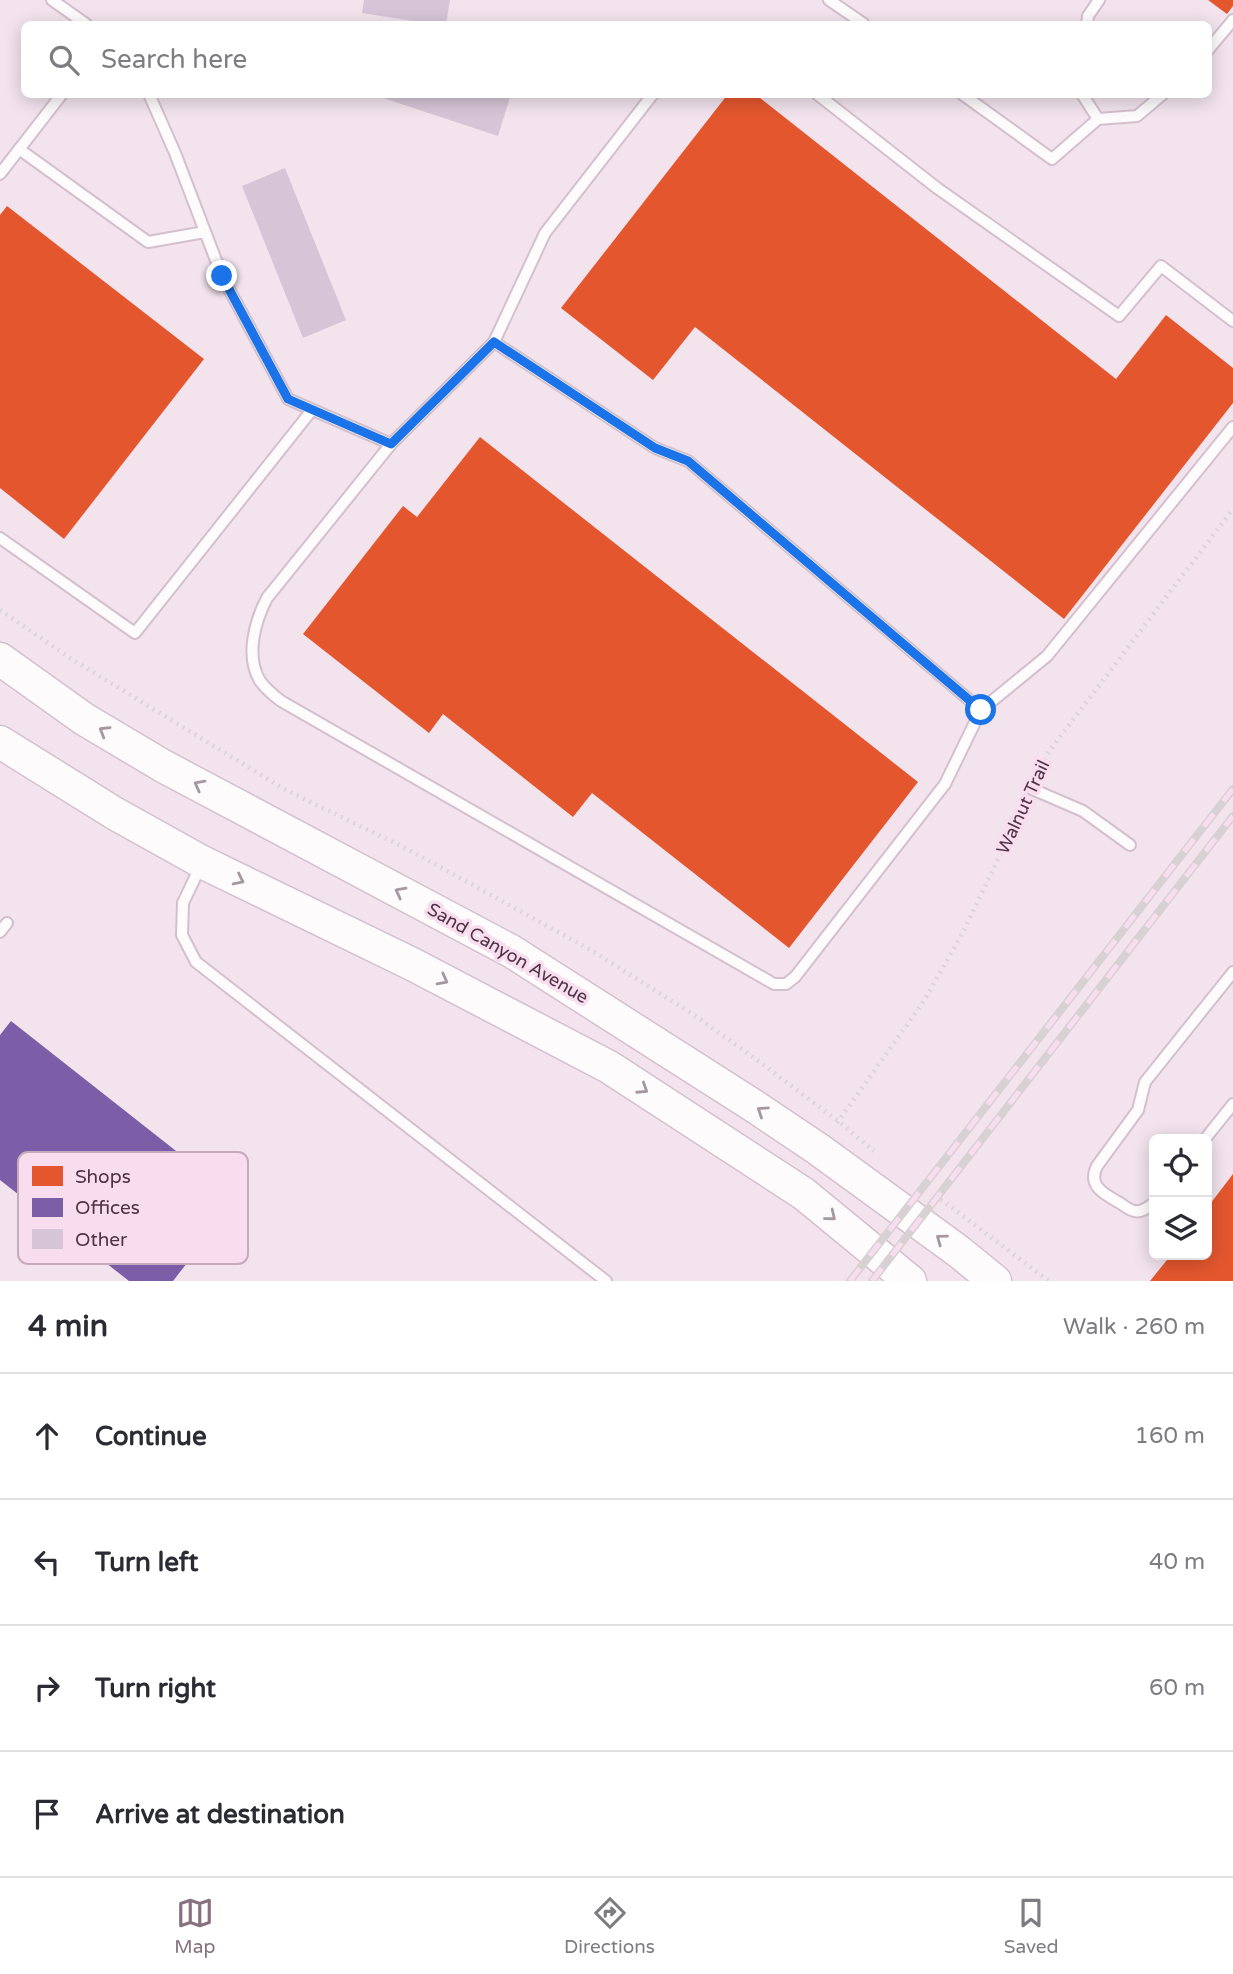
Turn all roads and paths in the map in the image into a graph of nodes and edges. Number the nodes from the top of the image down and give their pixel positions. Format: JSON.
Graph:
{"nodes":[{"id":1,"x":52,"y":0,"type":"edge"},
{"id":2,"x":829,"y":0,"type":"edge"},
{"id":3,"x":1100,"y":0,"type":"edge"},
{"id":4,"x":1233,"y":20,"type":"edge"},
{"id":5,"x":82,"y":21,"type":"edge"},
{"id":6,"x":860,"y":21,"type":"edge"},
{"id":7,"x":1087,"y":21,"type":"edge"},
{"id":8,"x":1212,"y":47,"type":"edge"},
{"id":9,"x":59,"y":98,"type":"edge"},
{"id":10,"x":151,"y":98,"type":"edge"},
{"id":11,"x":650,"y":98,"type":"edge"},
{"id":12,"x":822,"y":98,"type":"edge"},
{"id":13,"x":968,"y":98,"type":"edge"},
{"id":14,"x":1085,"y":98,"type":"edge"},
{"id":15,"x":1158,"y":98,"type":"edge"},
{"id":16,"x":1098,"y":119,"type":"junction"},
{"id":17,"x":19,"y":149,"type":"junction"},
{"id":18,"x":0,"y":174,"type":"edge"},
{"id":19,"x":205,"y":232,"type":"junction"},
{"id":20,"x":1233,"y":321,"type":"edge"},
{"id":21,"x":494,"y":342,"type":"junction"},
{"id":22,"x":312,"y":410,"type":"junction"},
{"id":23,"x":1233,"y":427,"type":"edge"},
{"id":24,"x":391,"y":444,"type":"junction"},
{"id":25,"x":1233,"y":509,"type":"edge"},
{"id":26,"x":0,"y":538,"type":"edge"},
{"id":27,"x":0,"y":659,"type":"edge"},
{"id":28,"x":981,"y":710,"type":"junction"},
{"id":29,"x":0,"y":742,"type":"edge"},
{"id":30,"x":1032,"y":789,"type":"junction"},
{"id":31,"x":1130,"y":845,"type":"dead end"},
{"id":32,"x":202,"y":862,"type":"junction"},
{"id":33,"x":1233,"y":972,"type":"edge"},
{"id":34,"x":1233,"y":1104,"type":"edge"},
{"id":35,"x":838,"y":1121,"type":"dead end"},
{"id":36,"x":1209,"y":1134,"type":"edge"},
{"id":37,"x":1149,"y":1207,"type":"edge"},
{"id":38,"x":606,"y":1281,"type":"edge"},
{"id":39,"x":909,"y":1281,"type":"edge"},
{"id":40,"x":995,"y":1281,"type":"edge"}],
"edges":[{"from":1,"to":5,"type":"lane"},
{"from":2,"to":6,"type":"lane"},
{"from":3,"to":7,"type":"lane"},
{"from":4,"to":8,"type":"lane"},
{"from":9,"to":17,"type":"lane"},
{"from":10,"to":19,"type":"lane"},
{"from":11,"to":21,"type":"lane"},
{"from":12,"to":20,"type":"lane"},
{"from":13,"to":16,"type":"lane"},
{"from":14,"to":16,"type":"lane"},
{"from":15,"to":16,"type":"lane"},
{"from":17,"to":18,"type":"lane"},
{"from":17,"to":19,"type":"lane"},
{"from":19,"to":22,"type":"lane"},
{"from":21,"to":24,"type":"lane"},
{"from":21,"to":28,"type":"lane"},
{"from":22,"to":24,"type":"lane"},
{"from":22,"to":26,"type":"lane"},
{"from":23,"to":28,"type":"lane"},
{"from":24,"to":28,"type":"lane"},
{"from":25,"to":30,"type":"path","name":"Walnut Trail"},
{"from":40,"to":27,"type":"main road","name":"Sand Canyon Avenue","one_way":true},
{"from":29,"to":32,"type":"main road"},
{"from":30,"to":31,"type":"lane"},
{"from":30,"to":35,"type":"path","name":"Walnut Trail"},
{"from":32,"to":38,"type":"lane"},
{"from":32,"to":39,"type":"main road","one_way":true},
{"from":33,"to":37,"type":"lane"},
{"from":34,"to":36,"type":"lane"}]}
